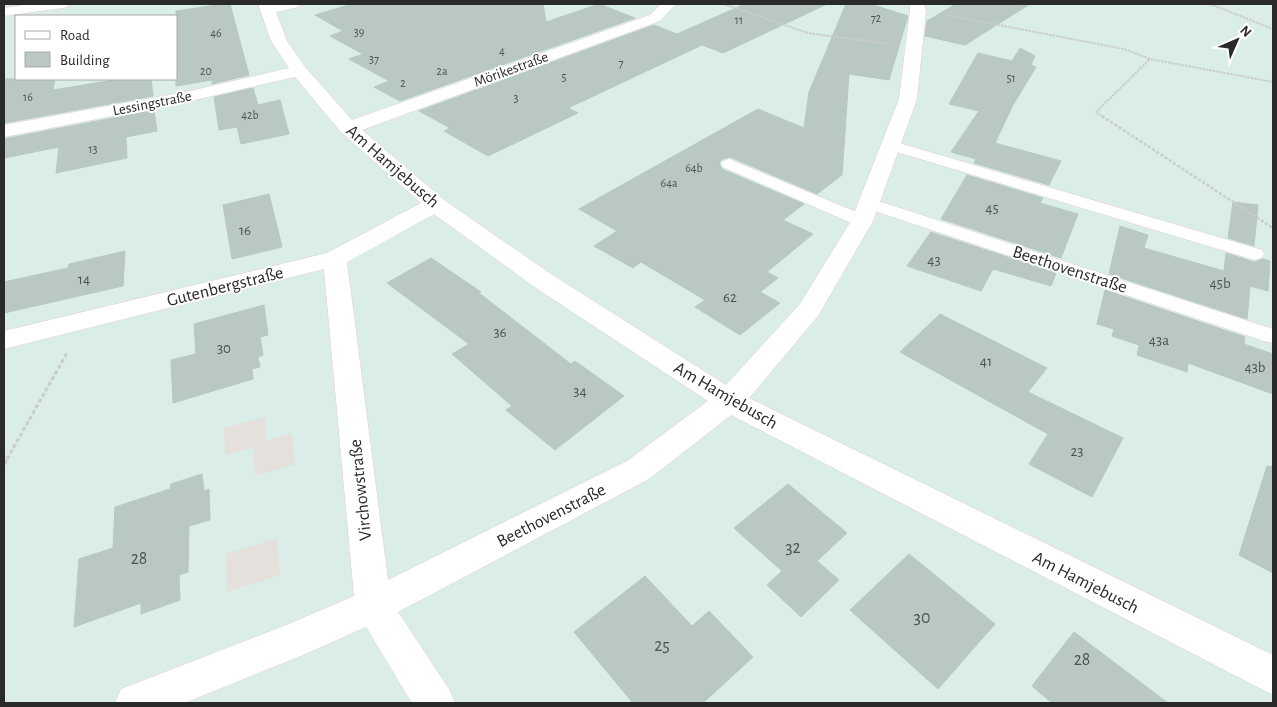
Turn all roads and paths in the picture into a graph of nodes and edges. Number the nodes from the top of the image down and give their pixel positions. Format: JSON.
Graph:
{"nodes":[{"id":1,"x":62,"y":4,"type":"edge"},
{"id":2,"x":669,"y":4,"type":"edge"},
{"id":3,"x":723,"y":4,"type":"edge"},
{"id":4,"x":1210,"y":4,"type":"edge"},
{"id":5,"x":275,"y":6,"type":"edge"},
{"id":6,"x":918,"y":7,"type":"edge"},
{"id":7,"x":4,"y":12,"type":"edge"},
{"id":8,"x":1273,"y":29,"type":"edge"},
{"id":9,"x":914,"y":47,"type":"junction"},
{"id":10,"x":1150,"y":59,"type":"junction"},
{"id":11,"x":299,"y":71,"type":"junction"},
{"id":12,"x":1273,"y":82,"type":"edge"},
{"id":13,"x":348,"y":128,"type":"junction"},
{"id":14,"x":4,"y":131,"type":"edge"},
{"id":15,"x":889,"y":145,"type":"junction"},
{"id":16,"x":729,"y":164,"type":"dead end"},
{"id":17,"x":436,"y":205,"type":"junction"},
{"id":18,"x":865,"y":212,"type":"junction"},
{"id":19,"x":1273,"y":228,"type":"edge"},
{"id":20,"x":1255,"y":254,"type":"dead end"},
{"id":21,"x":335,"y":259,"type":"junction"},
{"id":22,"x":86,"y":320,"type":"junction"},
{"id":23,"x":1271,"y":336,"type":"dead end"},
{"id":24,"x":4,"y":340,"type":"edge"},
{"id":25,"x":730,"y":401,"type":"junction"},
{"id":26,"x":4,"y":464,"type":"edge"},
{"id":27,"x":373,"y":606,"type":"junction"},
{"id":28,"x":1273,"y":676,"type":"edge"},
{"id":29,"x":135,"y":703,"type":"edge"},
{"id":30,"x":435,"y":703,"type":"edge"}],
"edges":[{"from":1,"to":7,"type":"street"},
{"from":2,"to":13,"type":"street","name":"Mörikestraße"},
{"from":3,"to":9,"type":"path"},
{"from":4,"to":8,"type":"path"},
{"from":5,"to":11,"type":"street","name":"Am Hamjebusch"},
{"from":6,"to":9,"type":"street","name":"Beethovenstraße"},
{"from":6,"to":10,"type":"path"},
{"from":9,"to":15,"type":"street","name":"Beethovenstraße"},
{"from":10,"to":12,"type":"path"},
{"from":10,"to":19,"type":"path"},
{"from":11,"to":13,"type":"street","name":"Am Hamjebusch"},
{"from":11,"to":14,"type":"street","name":"Lessingstraße"},
{"from":13,"to":17,"type":"street","name":"Am Hamjebusch"},
{"from":15,"to":18,"type":"street","name":"Beethovenstraße"},
{"from":15,"to":20,"type":"lane"},
{"from":16,"to":18,"type":"lane"},
{"from":17,"to":21,"type":"street","name":"Gutenbergstraße"},
{"from":17,"to":25,"type":"street","name":"Am Hamjebusch"},
{"from":18,"to":23,"type":"lane","name":"Beethovenstraße"},
{"from":18,"to":25,"type":"street","name":"Beethovenstraße"},
{"from":21,"to":22,"type":"street","name":"Gutenbergstraße"},
{"from":21,"to":27,"type":"street","name":"Virchowstraße"},
{"from":22,"to":24,"type":"street","name":"Gutenbergstraße"},
{"from":22,"to":26,"type":"path"},
{"from":25,"to":27,"type":"street","name":"Beethovenstraße"},
{"from":25,"to":28,"type":"street","name":"Am Hamjebusch"},
{"from":27,"to":29,"type":"street","name":"Beethovenstraße"},
{"from":27,"to":30,"type":"street","name":"Virchowstraße"}]}
